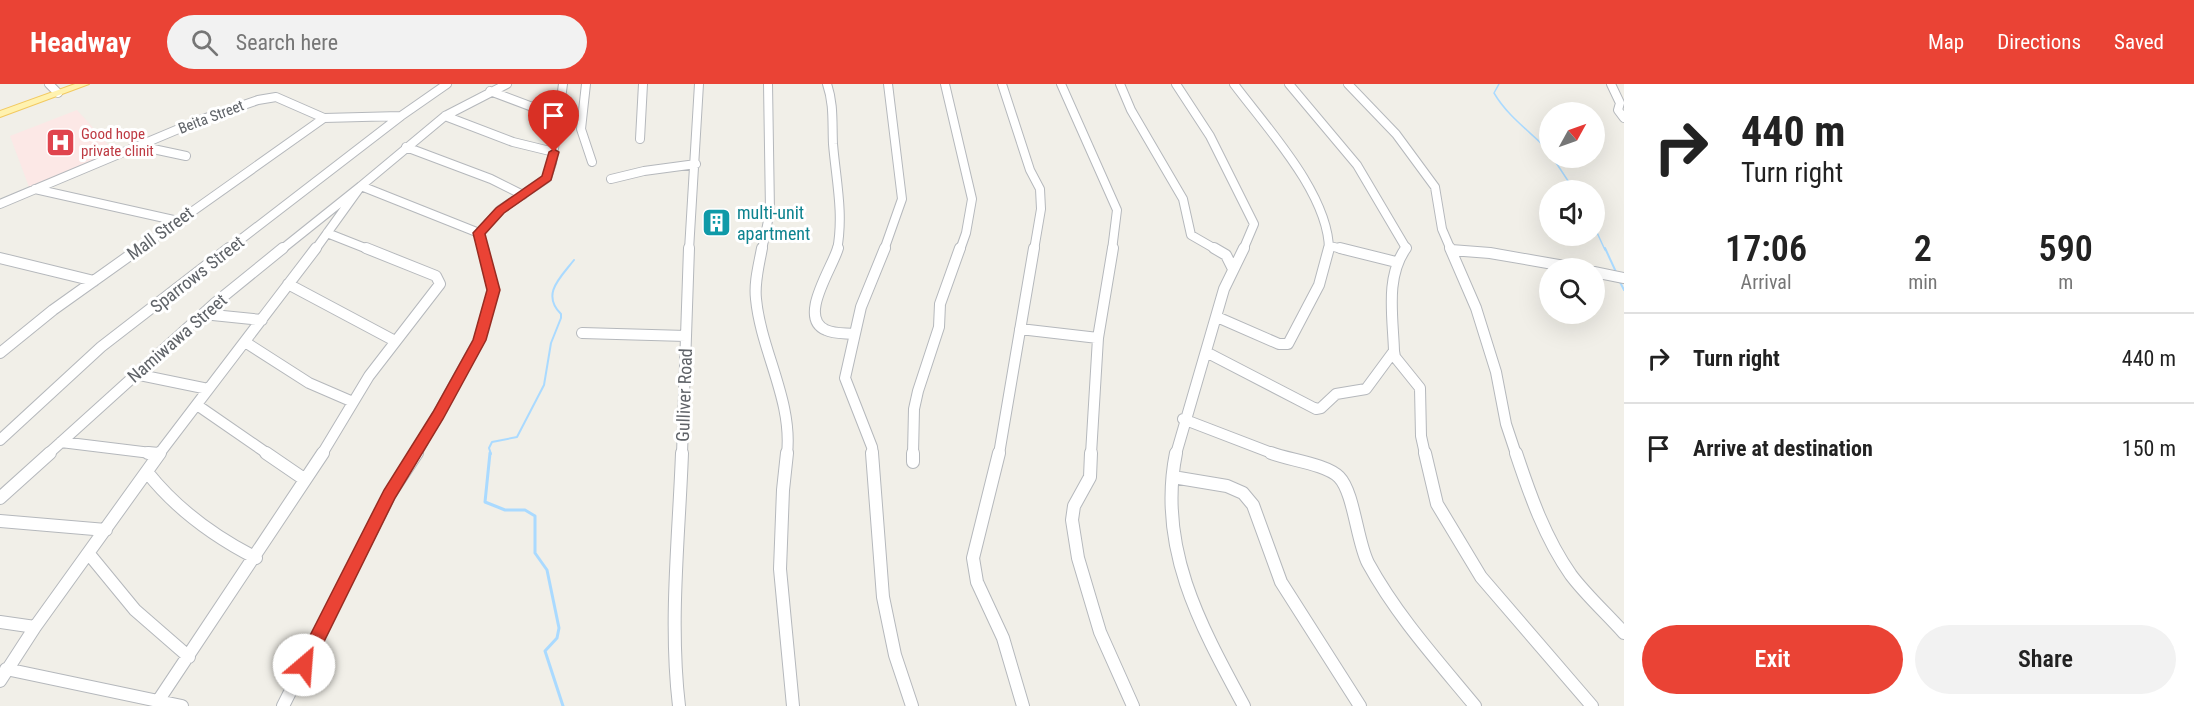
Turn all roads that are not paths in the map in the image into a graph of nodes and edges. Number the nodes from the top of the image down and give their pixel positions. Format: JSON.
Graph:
{"nodes":[{"id":1,"x":49,"y":84,"type":"edge"},
{"id":2,"x":84,"y":84,"type":"edge"},
{"id":3,"x":447,"y":84,"type":"edge"},
{"id":4,"x":507,"y":84,"type":"edge"},
{"id":5,"x":563,"y":84,"type":"edge"},
{"id":6,"x":586,"y":84,"type":"edge"},
{"id":7,"x":643,"y":84,"type":"edge"},
{"id":8,"x":699,"y":84,"type":"edge"},
{"id":9,"x":768,"y":84,"type":"edge"},
{"id":10,"x":827,"y":84,"type":"edge"},
{"id":11,"x":888,"y":84,"type":"edge"},
{"id":12,"x":945,"y":84,"type":"edge"},
{"id":13,"x":1002,"y":84,"type":"edge"},
{"id":14,"x":1061,"y":84,"type":"edge"},
{"id":15,"x":1120,"y":84,"type":"edge"},
{"id":16,"x":1176,"y":84,"type":"edge"},
{"id":17,"x":1234,"y":84,"type":"edge"},
{"id":18,"x":1289,"y":84,"type":"edge"},
{"id":19,"x":1348,"y":84,"type":"edge"},
{"id":20,"x":1611,"y":84,"type":"edge"},
{"id":21,"x":490,"y":92,"type":"junction"},
{"id":22,"x":58,"y":93,"type":"junction"},
{"id":23,"x":0,"y":114,"type":"edge"},
{"id":24,"x":400,"y":116,"type":"junction"},
{"id":25,"x":445,"y":116,"type":"junction"},
{"id":26,"x":559,"y":117,"type":"junction"},
{"id":27,"x":324,"y":118,"type":"junction"},
{"id":28,"x":1624,"y":118,"type":"edge"},
{"id":29,"x":640,"y":139,"type":"dead end"},
{"id":30,"x":139,"y":146,"type":"junction"},
{"id":31,"x":406,"y":147,"type":"junction"},
{"id":32,"x":554,"y":152,"type":"junction"},
{"id":33,"x":186,"y":156,"type":"dead end"},
{"id":34,"x":592,"y":162,"type":"dead end"},
{"id":35,"x":696,"y":164,"type":"junction"},
{"id":36,"x":611,"y":179,"type":"dead end"},
{"id":37,"x":361,"y":186,"type":"junction"},
{"id":38,"x":35,"y":189,"type":"junction"},
{"id":39,"x":523,"y":195,"type":"junction"},
{"id":40,"x":0,"y":204,"type":"edge"},
{"id":41,"x":178,"y":220,"type":"junction"},
{"id":42,"x":327,"y":233,"type":"junction"},
{"id":43,"x":479,"y":233,"type":"junction"},
{"id":44,"x":1330,"y":246,"type":"junction"},
{"id":45,"x":1451,"y":250,"type":"junction"},
{"id":46,"x":5,"y":259,"type":"edge"},
{"id":47,"x":1396,"y":262,"type":"junction"},
{"id":48,"x":1539,"y":262,"type":"edge"},
{"id":49,"x":0,"y":267,"type":"edge"},
{"id":50,"x":1233,"y":269,"type":"junction"},
{"id":51,"x":1605,"y":274,"type":"edge"},
{"id":52,"x":1624,"y":278,"type":"edge"},
{"id":53,"x":94,"y":281,"type":"junction"},
{"id":54,"x":288,"y":284,"type":"junction"},
{"id":55,"x":203,"y":314,"type":"junction"},
{"id":56,"x":1217,"y":317,"type":"junction"},
{"id":57,"x":262,"y":320,"type":"junction"},
{"id":58,"x":1020,"y":329,"type":"junction"},
{"id":59,"x":582,"y":333,"type":"dead end"},
{"id":60,"x":854,"y":334,"type":"junction"},
{"id":61,"x":686,"y":336,"type":"junction"},
{"id":62,"x":1098,"y":338,"type":"junction"},
{"id":63,"x":395,"y":340,"type":"junction"},
{"id":64,"x":246,"y":342,"type":"junction"},
{"id":65,"x":1394,"y":351,"type":"junction"},
{"id":66,"x":1206,"y":352,"type":"junction"},
{"id":67,"x":0,"y":353,"type":"edge"},
{"id":68,"x":135,"y":374,"type":"junction"},
{"id":69,"x":208,"y":389,"type":"junction"},
{"id":70,"x":353,"y":402,"type":"junction"},
{"id":71,"x":197,"y":405,"type":"junction"},
{"id":72,"x":1184,"y":419,"type":"junction"},
{"id":73,"x":2,"y":437,"type":"edge"},
{"id":74,"x":61,"y":442,"type":"junction"},
{"id":75,"x":159,"y":454,"type":"junction"},
{"id":76,"x":913,"y":462,"type":"dead end"},
{"id":77,"x":147,"y":472,"type":"junction"},
{"id":78,"x":1173,"y":477,"type":"junction"},
{"id":79,"x":304,"y":479,"type":"junction"},
{"id":80,"x":0,"y":498,"type":"edge"},
{"id":81,"x":0,"y":521,"type":"edge"},
{"id":82,"x":106,"y":530,"type":"junction"},
{"id":83,"x":89,"y":554,"type":"junction"},
{"id":84,"x":256,"y":558,"type":"junction"},
{"id":85,"x":0,"y":622,"type":"edge"},
{"id":86,"x":35,"y":627,"type":"junction"},
{"id":87,"x":1624,"y":633,"type":"edge"},
{"id":88,"x":189,"y":657,"type":"junction"},
{"id":89,"x":3,"y":675,"type":"edge"},
{"id":90,"x":158,"y":701,"type":"junction"},
{"id":91,"x":182,"y":706,"type":"edge"},
{"id":92,"x":283,"y":706,"type":"edge"},
{"id":93,"x":679,"y":706,"type":"edge"},
{"id":94,"x":793,"y":706,"type":"edge"},
{"id":95,"x":912,"y":706,"type":"edge"},
{"id":96,"x":1023,"y":706,"type":"edge"},
{"id":97,"x":1133,"y":706,"type":"edge"},
{"id":98,"x":1244,"y":706,"type":"edge"},
{"id":99,"x":1360,"y":706,"type":"edge"},
{"id":100,"x":1475,"y":706,"type":"edge"},
{"id":101,"x":1592,"y":706,"type":"edge"}],
"edges":[{"from":1,"to":22,"type":"street"},
{"from":2,"to":22,"type":"main road"},
{"from":3,"to":24,"type":"street","name":"Sparrows Street"},
{"from":4,"to":21,"type":"street"},
{"from":5,"to":26,"type":"street"},
{"from":6,"to":34,"type":"street"},
{"from":7,"to":29,"type":"street"},
{"from":8,"to":35,"type":"street","name":"Gulliver Road"},
{"from":9,"to":94,"type":"street"},
{"from":10,"to":60,"type":"street"},
{"from":11,"to":60,"type":"street"},
{"from":12,"to":76,"type":"street"},
{"from":13,"to":58,"type":"street"},
{"from":14,"to":62,"type":"street"},
{"from":15,"to":50,"type":"street"},
{"from":16,"to":50,"type":"street"},
{"from":17,"to":44,"type":"street"},
{"from":18,"to":47,"type":"street"},
{"from":19,"to":45,"type":"street"},
{"from":20,"to":28,"type":"street"},
{"from":21,"to":25,"type":"street"},
{"from":21,"to":26,"type":"street"},
{"from":22,"to":23,"type":"main road"},
{"from":24,"to":27,"type":"street"},
{"from":24,"to":73,"type":"street","name":"Sparrows Street"},
{"from":25,"to":31,"type":"street"},
{"from":25,"to":32,"type":"street"},
{"from":26,"to":32,"type":"street"},
{"from":27,"to":30,"type":"street","name":"Beita Street"},
{"from":27,"to":41,"type":"street","name":"Mall Street"},
{"from":30,"to":33,"type":"street"},
{"from":30,"to":38,"type":"street","name":"Beita Street"},
{"from":31,"to":37,"type":"street"},
{"from":31,"to":39,"type":"street"},
{"from":32,"to":39,"type":"street"},
{"from":35,"to":36,"type":"street"},
{"from":35,"to":61,"type":"street","name":"Gulliver Road"},
{"from":37,"to":42,"type":"street"},
{"from":37,"to":43,"type":"street"},
{"from":37,"to":55,"type":"street","name":"Namiwawa Street"},
{"from":38,"to":40,"type":"street","name":"Beita Street"},
{"from":38,"to":41,"type":"street"},
{"from":39,"to":43,"type":"street"},
{"from":41,"to":53,"type":"street","name":"Mall Street"},
{"from":42,"to":54,"type":"street"},
{"from":42,"to":63,"type":"street"},
{"from":43,"to":92,"type":"street"},
{"from":44,"to":47,"type":"street"},
{"from":44,"to":56,"type":"street"},
{"from":45,"to":48,"type":"street"},
{"from":45,"to":87,"type":"street"},
{"from":46,"to":49,"type":"street"},
{"from":46,"to":53,"type":"street"},
{"from":47,"to":65,"type":"street"},
{"from":50,"to":56,"type":"street"},
{"from":51,"to":52,"type":"street"},
{"from":53,"to":67,"type":"street","name":"Mall Street"},
{"from":54,"to":57,"type":"street"},
{"from":54,"to":63,"type":"street"},
{"from":55,"to":57,"type":"street"},
{"from":55,"to":68,"type":"street","name":"Namiwawa Street"},
{"from":56,"to":66,"type":"street"},
{"from":57,"to":64,"type":"street"},
{"from":58,"to":62,"type":"street"},
{"from":58,"to":96,"type":"street"},
{"from":59,"to":61,"type":"street"},
{"from":60,"to":95,"type":"street"},
{"from":61,"to":93,"type":"street","name":"Gulliver Road"},
{"from":62,"to":97,"type":"street"},
{"from":63,"to":70,"type":"street"},
{"from":64,"to":69,"type":"street"},
{"from":64,"to":70,"type":"street"},
{"from":65,"to":66,"type":"street"},
{"from":65,"to":101,"type":"street"},
{"from":66,"to":72,"type":"street"},
{"from":68,"to":69,"type":"street"},
{"from":68,"to":74,"type":"street","name":"Namiwawa Street"},
{"from":69,"to":71,"type":"street"},
{"from":70,"to":79,"type":"street"},
{"from":71,"to":75,"type":"street"},
{"from":71,"to":79,"type":"street"},
{"from":72,"to":78,"type":"street"},
{"from":72,"to":100,"type":"street"},
{"from":74,"to":75,"type":"street"},
{"from":74,"to":80,"type":"street","name":"Namiwawa Street"},
{"from":75,"to":77,"type":"street"},
{"from":77,"to":82,"type":"street"},
{"from":77,"to":84,"type":"street"},
{"from":78,"to":98,"type":"street"},
{"from":78,"to":99,"type":"street"},
{"from":79,"to":84,"type":"street"},
{"from":81,"to":82,"type":"street"},
{"from":82,"to":83,"type":"street"},
{"from":83,"to":86,"type":"street"},
{"from":83,"to":88,"type":"street"},
{"from":84,"to":88,"type":"street"},
{"from":85,"to":86,"type":"street"},
{"from":86,"to":89,"type":"street"},
{"from":88,"to":90,"type":"street"},
{"from":89,"to":90,"type":"street"},
{"from":90,"to":91,"type":"street"}]}
